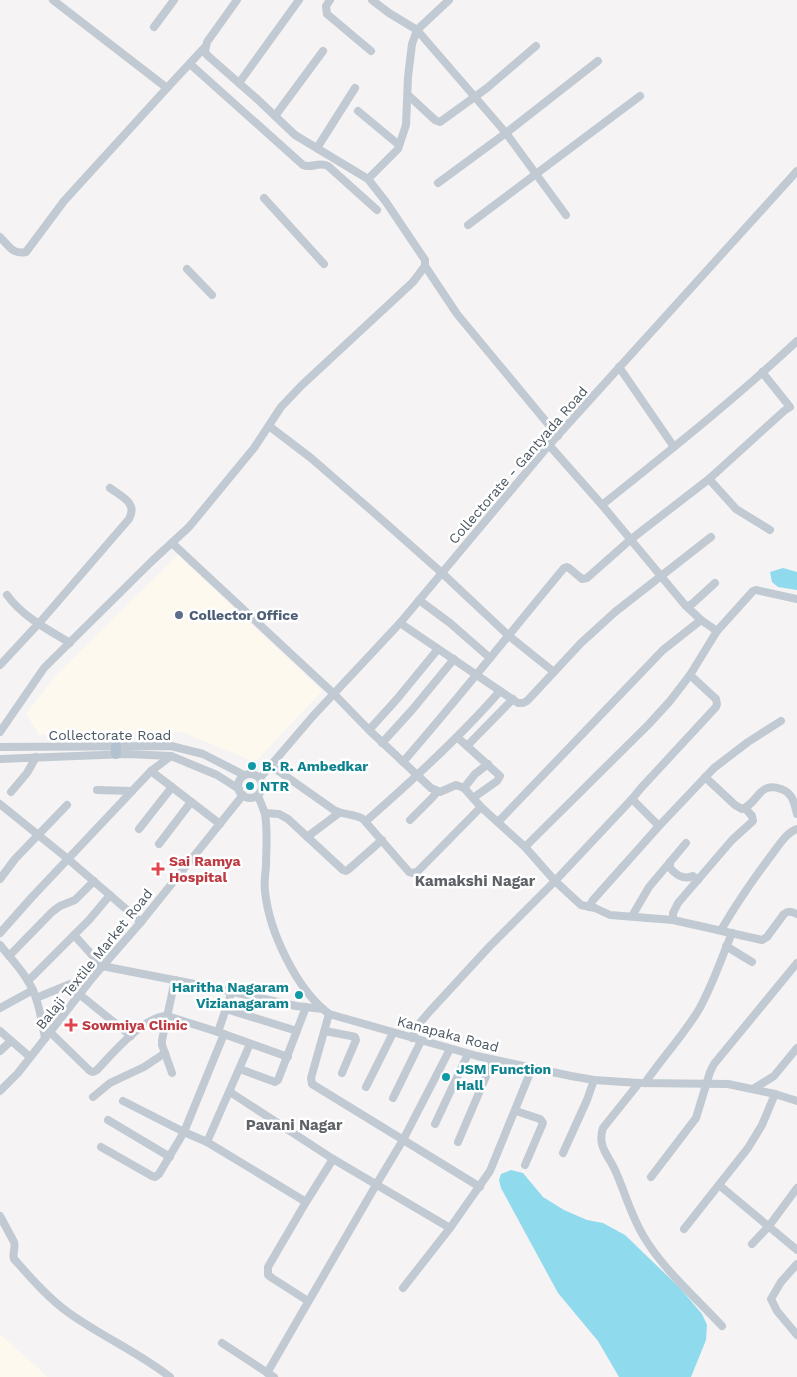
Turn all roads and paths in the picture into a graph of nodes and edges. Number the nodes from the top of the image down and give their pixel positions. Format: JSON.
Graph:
{"nodes":[{"id":1,"x":53,"y":0,"type":"edge"},
{"id":2,"x":174,"y":0,"type":"edge"},
{"id":3,"x":237,"y":0,"type":"edge"},
{"id":4,"x":299,"y":0,"type":"edge"},
{"id":5,"x":330,"y":0,"type":"edge"},
{"id":6,"x":372,"y":0,"type":"edge"},
{"id":7,"x":449,"y":0,"type":"edge"},
{"id":8,"x":154,"y":27,"type":"dead end"},
{"id":9,"x":417,"y":30,"type":"junction"},
{"id":10,"x":536,"y":46,"type":"dead end"},
{"id":11,"x":205,"y":48,"type":"junction"},
{"id":12,"x":323,"y":51,"type":"dead end"},
{"id":13,"x":371,"y":51,"type":"dead end"},
{"id":14,"x":598,"y":61,"type":"dead end"},
{"id":15,"x":190,"y":64,"type":"junction"},
{"id":16,"x":239,"y":83,"type":"junction"},
{"id":17,"x":167,"y":88,"type":"junction"},
{"id":18,"x":355,"y":88,"type":"dead end"},
{"id":19,"x":408,"y":95,"type":"junction"},
{"id":20,"x":640,"y":96,"type":"dead end"},
{"id":21,"x":475,"y":97,"type":"junction"},
{"id":22,"x":358,"y":111,"type":"dead end"},
{"id":23,"x":276,"y":116,"type":"junction"},
{"id":24,"x":506,"y":133,"type":"junction"},
{"id":25,"x":400,"y":144,"type":"junction"},
{"id":26,"x":316,"y":148,"type":"junction"},
{"id":27,"x":797,"y":171,"type":"edge"},
{"id":28,"x":536,"y":174,"type":"junction"},
{"id":29,"x":368,"y":179,"type":"junction"},
{"id":30,"x":438,"y":183,"type":"dead end"},
{"id":31,"x":264,"y":198,"type":"dead end"},
{"id":32,"x":377,"y":210,"type":"dead end"},
{"id":33,"x":566,"y":215,"type":"dead end"},
{"id":34,"x":468,"y":225,"type":"dead end"},
{"id":35,"x":0,"y":237,"type":"edge"},
{"id":36,"x":324,"y":264,"type":"dead end"},
{"id":37,"x":425,"y":266,"type":"junction"},
{"id":38,"x":187,"y":269,"type":"dead end"},
{"id":39,"x":212,"y":295,"type":"dead end"},
{"id":40,"x":797,"y":341,"type":"edge"},
{"id":41,"x":619,"y":367,"type":"junction"},
{"id":42,"x":762,"y":372,"type":"junction"},
{"id":43,"x":269,"y":426,"type":"junction"},
{"id":44,"x":558,"y":436,"type":"junction"},
{"id":45,"x":549,"y":445,"type":"junction"},
{"id":46,"x":674,"y":447,"type":"junction"},
{"id":47,"x":709,"y":479,"type":"junction"},
{"id":48,"x":110,"y":488,"type":"dead end"},
{"id":49,"x":602,"y":505,"type":"junction"},
{"id":50,"x":770,"y":530,"type":"dead end"},
{"id":51,"x":711,"y":536,"type":"dead end"},
{"id":52,"x":630,"y":540,"type":"junction"},
{"id":53,"x":172,"y":543,"type":"junction"},
{"id":54,"x":442,"y":573,"type":"junction"},
{"id":55,"x":661,"y":574,"type":"junction"},
{"id":56,"x":715,"y":583,"type":"dead end"},
{"id":57,"x":7,"y":595,"type":"dead end"},
{"id":58,"x":797,"y":599,"type":"edge"},
{"id":59,"x":419,"y":600,"type":"junction"},
{"id":60,"x":687,"y":606,"type":"junction"},
{"id":61,"x":701,"y":620,"type":"junction"},
{"id":62,"x":400,"y":623,"type":"junction"},
{"id":63,"x":38,"y":624,"type":"junction"},
{"id":64,"x":717,"y":631,"type":"junction"},
{"id":65,"x":508,"y":635,"type":"junction"},
{"id":66,"x":70,"y":643,"type":"junction"},
{"id":67,"x":438,"y":649,"type":"junction"},
{"id":68,"x":490,"y":658,"type":"junction"},
{"id":69,"x":454,"y":659,"type":"junction"},
{"id":70,"x":0,"y":665,"type":"edge"},
{"id":71,"x":554,"y":672,"type":"junction"},
{"id":72,"x":477,"y":675,"type":"junction"},
{"id":73,"x":690,"y":676,"type":"junction"},
{"id":74,"x":500,"y":691,"type":"junction"},
{"id":75,"x":334,"y":694,"type":"junction"},
{"id":76,"x":513,"y":699,"type":"junction"},
{"id":77,"x":781,"y":721,"type":"dead end"},
{"id":78,"x":369,"y":730,"type":"junction"},
{"id":79,"x":0,"y":732,"type":"edge"},
{"id":80,"x":457,"y":737,"type":"junction"},
{"id":81,"x":382,"y":743,"type":"junction"},
{"id":82,"x":467,"y":746,"type":"junction"},
{"id":83,"x":0,"y":747,"type":"edge"},
{"id":84,"x":116,"y":750,"type":"junction"},
{"id":85,"x":172,"y":756,"type":"junction"},
{"id":86,"x":36,"y":757,"type":"junction"},
{"id":87,"x":0,"y":759,"type":"edge"},
{"id":88,"x":403,"y":762,"type":"junction"},
{"id":89,"x":221,"y":763,"type":"junction"},
{"id":90,"x":488,"y":764,"type":"junction"},
{"id":91,"x":270,"y":765,"type":"junction"},
{"id":92,"x":151,"y":771,"type":"junction"},
{"id":93,"x":217,"y":775,"type":"junction"},
{"id":94,"x":244,"y":775,"type":"junction"},
{"id":95,"x":417,"y":776,"type":"junction"},
{"id":96,"x":706,"y":777,"type":"junction"},
{"id":97,"x":260,"y":778,"type":"junction"},
{"id":98,"x":172,"y":787,"type":"junction"},
{"id":99,"x":464,"y":788,"type":"junction"},
{"id":100,"x":96,"y":790,"type":"dead end"},
{"id":101,"x":132,"y":791,"type":"junction"},
{"id":102,"x":11,"y":792,"type":"dead end"},
{"id":103,"x":241,"y":792,"type":"junction"},
{"id":104,"x":437,"y":792,"type":"junction"},
{"id":105,"x":258,"y":796,"type":"junction"},
{"id":106,"x":473,"y":798,"type":"junction"},
{"id":107,"x":632,"y":799,"type":"junction"},
{"id":108,"x":191,"y":802,"type":"junction"},
{"id":109,"x":0,"y":804,"type":"edge"},
{"id":110,"x":67,"y":805,"type":"dead end"},
{"id":111,"x":481,"y":807,"type":"junction"},
{"id":112,"x":746,"y":808,"type":"junction"},
{"id":113,"x":339,"y":812,"type":"junction"},
{"id":114,"x":264,"y":813,"type":"junction"},
{"id":115,"x":797,"y":814,"type":"edge"},
{"id":116,"x":410,"y":820,"type":"dead end"},
{"id":117,"x":366,"y":821,"type":"junction"},
{"id":118,"x":498,"y":822,"type":"junction"},
{"id":119,"x":220,"y":824,"type":"junction"},
{"id":120,"x":659,"y":826,"type":"junction"},
{"id":121,"x":797,"y":828,"type":"edge"},
{"id":122,"x":139,"y":829,"type":"dead end"},
{"id":123,"x":39,"y":835,"type":"junction"},
{"id":124,"x":307,"y":837,"type":"junction"},
{"id":125,"x":382,"y":840,"type":"junction"},
{"id":126,"x":159,"y":844,"type":"dead end"},
{"id":127,"x":686,"y":844,"type":"dead end"},
{"id":128,"x":525,"y":847,"type":"junction"},
{"id":129,"x":68,"y":859,"type":"junction"},
{"id":130,"x":670,"y":862,"type":"junction"},
{"id":131,"x":0,"y":879,"type":"edge"},
{"id":132,"x":698,"y":880,"type":"junction"},
{"id":133,"x":94,"y":881,"type":"junction"},
{"id":134,"x":555,"y":881,"type":"junction"},
{"id":135,"x":110,"y":896,"type":"junction"},
{"id":136,"x":589,"y":907,"type":"junction"},
{"id":137,"x":797,"y":914,"type":"edge"},
{"id":138,"x":632,"y":916,"type":"junction"},
{"id":139,"x":673,"y":920,"type":"junction"},
{"id":140,"x":141,"y":922,"type":"junction"},
{"id":141,"x":721,"y":930,"type":"junction"},
{"id":142,"x":0,"y":933,"type":"edge"},
{"id":143,"x":732,"y":933,"type":"junction"},
{"id":144,"x":74,"y":935,"type":"junction"},
{"id":145,"x":0,"y":945,"type":"edge"},
{"id":146,"x":726,"y":946,"type":"junction"},
{"id":147,"x":8,"y":954,"type":"junction"},
{"id":148,"x":0,"y":959,"type":"edge"},
{"id":149,"x":752,"y":962,"type":"dead end"},
{"id":150,"x":797,"y":963,"type":"edge"},
{"id":151,"x":102,"y":966,"type":"junction"},
{"id":152,"x":93,"y":977,"type":"junction"},
{"id":153,"x":175,"y":980,"type":"junction"},
{"id":154,"x":28,"y":981,"type":"junction"},
{"id":155,"x":232,"y":991,"type":"junction"},
{"id":156,"x":34,"y":994,"type":"junction"},
{"id":157,"x":80,"y":994,"type":"junction"},
{"id":158,"x":306,"y":1007,"type":"junction"},
{"id":159,"x":0,"y":1008,"type":"edge"},
{"id":160,"x":226,"y":1009,"type":"junction"},
{"id":161,"x":329,"y":1013,"type":"junction"},
{"id":162,"x":166,"y":1016,"type":"junction"},
{"id":163,"x":0,"y":1031,"type":"edge"},
{"id":164,"x":297,"y":1031,"type":"junction"},
{"id":165,"x":324,"y":1031,"type":"junction"},
{"id":166,"x":393,"y":1032,"type":"junction"},
{"id":167,"x":221,"y":1033,"type":"junction"},
{"id":168,"x":48,"y":1035,"type":"junction"},
{"id":169,"x":131,"y":1036,"type":"junction"},
{"id":170,"x":412,"y":1038,"type":"junction"},
{"id":171,"x":421,"y":1040,"type":"junction"},
{"id":172,"x":11,"y":1041,"type":"junction"},
{"id":173,"x":250,"y":1044,"type":"junction"},
{"id":174,"x":797,"y":1048,"type":"edge"},
{"id":175,"x":450,"y":1049,"type":"junction"},
{"id":176,"x":0,"y":1051,"type":"edge"},
{"id":177,"x":165,"y":1053,"type":"junction"},
{"id":178,"x":468,"y":1054,"type":"junction"},
{"id":179,"x":30,"y":1057,"type":"junction"},
{"id":180,"x":288,"y":1057,"type":"junction"},
{"id":181,"x":494,"y":1060,"type":"junction"},
{"id":182,"x":532,"y":1068,"type":"junction"},
{"id":183,"x":240,"y":1069,"type":"junction"},
{"id":184,"x":172,"y":1073,"type":"dead end"},
{"id":185,"x":342,"y":1073,"type":"dead end"},
{"id":186,"x":594,"y":1080,"type":"junction"},
{"id":187,"x":642,"y":1082,"type":"junction"},
{"id":188,"x":706,"y":1084,"type":"junction"},
{"id":189,"x":366,"y":1087,"type":"dead end"},
{"id":190,"x":754,"y":1089,"type":"junction"},
{"id":191,"x":0,"y":1091,"type":"edge"},
{"id":192,"x":230,"y":1092,"type":"junction"},
{"id":193,"x":775,"y":1094,"type":"junction"},
{"id":194,"x":93,"y":1097,"type":"dead end"},
{"id":195,"x":393,"y":1098,"type":"dead end"},
{"id":196,"x":123,"y":1101,"type":"dead end"},
{"id":197,"x":797,"y":1101,"type":"edge"},
{"id":198,"x":516,"y":1111,"type":"junction"},
{"id":199,"x":108,"y":1120,"type":"dead end"},
{"id":200,"x":435,"y":1124,"type":"dead end"},
{"id":201,"x":184,"y":1132,"type":"junction"},
{"id":202,"x":403,"y":1140,"type":"junction"},
{"id":203,"x":207,"y":1142,"type":"junction"},
{"id":204,"x":458,"y":1142,"type":"dead end"},
{"id":205,"x":101,"y":1147,"type":"dead end"},
{"id":206,"x":562,"y":1153,"type":"dead end"},
{"id":207,"x":170,"y":1157,"type":"junction"},
{"id":208,"x":333,"y":1159,"type":"junction"},
{"id":209,"x":525,"y":1166,"type":"dead end"},
{"id":210,"x":652,"y":1177,"type":"dead end"},
{"id":211,"x":376,"y":1185,"type":"junction"},
{"id":212,"x":719,"y":1185,"type":"junction"},
{"id":213,"x":480,"y":1187,"type":"junction"},
{"id":214,"x":797,"y":1188,"type":"edge"},
{"id":215,"x":306,"y":1202,"type":"junction"},
{"id":216,"x":0,"y":1216,"type":"edge"},
{"id":217,"x":768,"y":1226,"type":"junction"},
{"id":218,"x":450,"y":1228,"type":"junction"},
{"id":219,"x":684,"y":1229,"type":"dead end"},
{"id":220,"x":752,"y":1244,"type":"dead end"},
{"id":221,"x":797,"y":1250,"type":"edge"},
{"id":222,"x":797,"y":1264,"type":"edge"},
{"id":223,"x":403,"y":1288,"type":"dead end"},
{"id":224,"x":308,"y":1301,"type":"junction"},
{"id":225,"x":722,"y":1326,"type":"dead end"},
{"id":226,"x":797,"y":1335,"type":"edge"},
{"id":227,"x":222,"y":1343,"type":"dead end"},
{"id":228,"x":271,"y":1375,"type":"edge"},
{"id":229,"x":170,"y":1377,"type":"edge"}],
"edges":[{"from":1,"to":17,"type":"street"},
{"from":2,"to":8,"type":"street"},
{"from":3,"to":11,"type":"street"},
{"from":4,"to":16,"type":"street"},
{"from":5,"to":13,"type":"street"},
{"from":6,"to":9,"type":"street"},
{"from":7,"to":9,"type":"street"},
{"from":9,"to":19,"type":"street"},
{"from":9,"to":21,"type":"street"},
{"from":10,"to":21,"type":"street"},
{"from":11,"to":15,"type":"street"},
{"from":11,"to":16,"type":"street"},
{"from":12,"to":23,"type":"street"},
{"from":14,"to":24,"type":"street"},
{"from":15,"to":17,"type":"street"},
{"from":15,"to":32,"type":"street"},
{"from":16,"to":23,"type":"street"},
{"from":17,"to":35,"type":"street"},
{"from":18,"to":26,"type":"street"},
{"from":19,"to":21,"type":"street"},
{"from":19,"to":25,"type":"street"},
{"from":20,"to":28,"type":"street"},
{"from":21,"to":24,"type":"street"},
{"from":22,"to":25,"type":"street"},
{"from":23,"to":26,"type":"street"},
{"from":24,"to":28,"type":"street"},
{"from":24,"to":30,"type":"street"},
{"from":25,"to":29,"type":"street"},
{"from":26,"to":29,"type":"street"},
{"from":27,"to":41,"type":"street","name":"Collectorate - Gantyada Road"},
{"from":28,"to":33,"type":"street"},
{"from":28,"to":34,"type":"street"},
{"from":29,"to":37,"type":"street"},
{"from":31,"to":36,"type":"street"},
{"from":37,"to":43,"type":"street"},
{"from":37,"to":44,"type":"street"},
{"from":38,"to":39,"type":"street"},
{"from":40,"to":42,"type":"street"},
{"from":41,"to":44,"type":"street","name":"Collectorate - Gantyada Road"},
{"from":41,"to":46,"type":"street"},
{"from":42,"to":46,"type":"street"},
{"from":42,"to":47,"type":"street"},
{"from":43,"to":53,"type":"street"},
{"from":43,"to":54,"type":"street"},
{"from":44,"to":45,"type":"street","name":"Collectorate - Gantyada Road"},
{"from":45,"to":49,"type":"street"},
{"from":45,"to":54,"type":"street","name":"Collectorate - Gantyada Road"},
{"from":46,"to":49,"type":"street"},
{"from":47,"to":50,"type":"street"},
{"from":47,"to":52,"type":"street"},
{"from":48,"to":63,"type":"street"},
{"from":49,"to":52,"type":"street"},
{"from":51,"to":55,"type":"street"},
{"from":52,"to":55,"type":"street"},
{"from":52,"to":65,"type":"street"},
{"from":53,"to":66,"type":"street"},
{"from":53,"to":75,"type":"street"},
{"from":54,"to":59,"type":"street","name":"Collectorate - Gantyada Road"},
{"from":54,"to":65,"type":"street"},
{"from":55,"to":60,"type":"street"},
{"from":55,"to":71,"type":"street"},
{"from":56,"to":60,"type":"street"},
{"from":57,"to":63,"type":"street"},
{"from":58,"to":64,"type":"street"},
{"from":59,"to":62,"type":"street","name":"Collectorate - Gantyada Road"},
{"from":59,"to":68,"type":"street"},
{"from":60,"to":61,"type":"street"},
{"from":61,"to":64,"type":"street"},
{"from":61,"to":118,"type":"street"},
{"from":62,"to":67,"type":"street"},
{"from":62,"to":75,"type":"street","name":"Collectorate - Gantyada Road"},
{"from":63,"to":66,"type":"street"},
{"from":63,"to":70,"type":"street"},
{"from":64,"to":73,"type":"street"},
{"from":65,"to":68,"type":"street"},
{"from":65,"to":71,"type":"street"},
{"from":66,"to":79,"type":"street"},
{"from":67,"to":69,"type":"street"},
{"from":67,"to":78,"type":"street"},
{"from":68,"to":72,"type":"street"},
{"from":69,"to":72,"type":"street"},
{"from":69,"to":81,"type":"street"},
{"from":71,"to":76,"type":"street"},
{"from":72,"to":74,"type":"street"},
{"from":72,"to":88,"type":"street"},
{"from":73,"to":107,"type":"street"},
{"from":73,"to":128,"type":"street"},
{"from":74,"to":76,"type":"street"},
{"from":74,"to":80,"type":"street"},
{"from":75,"to":78,"type":"street"},
{"from":75,"to":91,"type":"street","name":"Collectorate - Gantyada Road"},
{"from":76,"to":82,"type":"street"},
{"from":77,"to":96,"type":"street"},
{"from":78,"to":81,"type":"street"},
{"from":80,"to":82,"type":"street"},
{"from":80,"to":95,"type":"street"},
{"from":81,"to":88,"type":"street"},
{"from":82,"to":90,"type":"street"},
{"from":83,"to":84,"type":"street","name":"Collectorate Road"},
{"from":84,"to":85,"type":"street","name":"Collectorate Road"},
{"from":84,"to":86,"type":"street","name":"Collectorate Road"},
{"from":84,"to":89,"type":"street","name":"Collectorate Road"},
{"from":85,"to":92,"type":"street"},
{"from":85,"to":93,"type":"street","name":"Collectorate Road"},
{"from":86,"to":87,"type":"street","name":"Collectorate Road"},
{"from":86,"to":102,"type":"street"},
{"from":88,"to":95,"type":"street"},
{"from":89,"to":93,"type":"street"},
{"from":89,"to":94,"type":"street","name":"Collectorate Road"},
{"from":90,"to":99,"type":"street"},
{"from":90,"to":106,"type":"street"},
{"from":91,"to":97,"type":"street","name":"Collectorate - Gantyada Road"},
{"from":91,"to":113,"type":"street"},
{"from":92,"to":98,"type":"street"},
{"from":92,"to":101,"type":"street"},
{"from":93,"to":103,"type":"street","name":"Collectorate Road"},
{"from":94,"to":97,"type":"street","name":"Collectorate Road"},
{"from":94,"to":103,"type":"street"},
{"from":95,"to":104,"type":"street"},
{"from":95,"to":117,"type":"street"},
{"from":96,"to":112,"type":"street"},
{"from":96,"to":120,"type":"street"},
{"from":97,"to":105,"type":"street"},
{"from":98,"to":108,"type":"street"},
{"from":98,"to":122,"type":"street"},
{"from":99,"to":104,"type":"street"},
{"from":99,"to":106,"type":"street"},
{"from":100,"to":101,"type":"street"},
{"from":101,"to":129,"type":"street"},
{"from":103,"to":105,"type":"street","name":"Collectorate Road"},
{"from":103,"to":119,"type":"street","name":"Balaji Textile Market Road"},
{"from":104,"to":116,"type":"street"},
{"from":105,"to":114,"type":"street"},
{"from":106,"to":111,"type":"street"},
{"from":107,"to":120,"type":"street"},
{"from":107,"to":134,"type":"street"},
{"from":108,"to":119,"type":"street"},
{"from":108,"to":126,"type":"street"},
{"from":109,"to":123,"type":"street"},
{"from":110,"to":123,"type":"street"},
{"from":111,"to":118,"type":"street"},
{"from":111,"to":125,"type":"street"},
{"from":112,"to":115,"type":"street"},
{"from":112,"to":132,"type":"street"},
{"from":113,"to":117,"type":"street"},
{"from":113,"to":124,"type":"street"},
{"from":114,"to":124,"type":"street"},
{"from":114,"to":161,"type":"street"},
{"from":117,"to":125,"type":"street"},
{"from":118,"to":128,"type":"street"},
{"from":119,"to":140,"type":"street","name":"Balaji Textile Market Road"},
{"from":120,"to":136,"type":"street"},
{"from":121,"to":141,"type":"street"},
{"from":123,"to":129,"type":"street"},
{"from":123,"to":131,"type":"street"},
{"from":124,"to":125,"type":"street"},
{"from":127,"to":130,"type":"street"},
{"from":128,"to":134,"type":"street"},
{"from":129,"to":133,"type":"street"},
{"from":129,"to":142,"type":"street"},
{"from":130,"to":132,"type":"street"},
{"from":130,"to":138,"type":"street"},
{"from":132,"to":139,"type":"street"},
{"from":133,"to":135,"type":"street"},
{"from":133,"to":147,"type":"street"},
{"from":134,"to":136,"type":"street"},
{"from":134,"to":170,"type":"street"},
{"from":135,"to":140,"type":"street"},
{"from":135,"to":144,"type":"street"},
{"from":136,"to":138,"type":"street"},
{"from":137,"to":143,"type":"street"},
{"from":138,"to":139,"type":"street"},
{"from":139,"to":141,"type":"street"},
{"from":140,"to":151,"type":"street","name":"Balaji Textile Market Road"},
{"from":141,"to":143,"type":"street"},
{"from":143,"to":146,"type":"street"},
{"from":144,"to":151,"type":"street"},
{"from":144,"to":154,"type":"street"},
{"from":145,"to":147,"type":"street"},
{"from":146,"to":149,"type":"street"},
{"from":146,"to":187,"type":"street"},
{"from":147,"to":148,"type":"street"},
{"from":147,"to":154,"type":"street"},
{"from":150,"to":188,"type":"street"},
{"from":151,"to":152,"type":"street","name":"Balaji Textile Market Road"},
{"from":151,"to":153,"type":"street","name":"Kanapaka Road"},
{"from":152,"to":156,"type":"street"},
{"from":152,"to":157,"type":"street","name":"Balaji Textile Market Road"},
{"from":153,"to":155,"type":"street","name":"Kanapaka Road"},
{"from":153,"to":162,"type":"street"},
{"from":154,"to":156,"type":"street"},
{"from":155,"to":158,"type":"street","name":"Kanapaka Road"},
{"from":155,"to":160,"type":"street"},
{"from":156,"to":159,"type":"street"},
{"from":156,"to":168,"type":"street"},
{"from":157,"to":168,"type":"street","name":"Balaji Textile Market Road"},
{"from":157,"to":169,"type":"street"},
{"from":158,"to":161,"type":"street","name":"Kanapaka Road"},
{"from":158,"to":164,"type":"street"},
{"from":160,"to":164,"type":"street"},
{"from":160,"to":167,"type":"street"},
{"from":161,"to":165,"type":"street"},
{"from":161,"to":166,"type":"street","name":"Kanapaka Road"},
{"from":162,"to":167,"type":"street"},
{"from":162,"to":169,"type":"street"},
{"from":162,"to":177,"type":"street"},
{"from":163,"to":172,"type":"street"},
{"from":164,"to":180,"type":"street"},
{"from":165,"to":185,"type":"street"},
{"from":165,"to":202,"type":"street"},
{"from":166,"to":170,"type":"street","name":"Kanapaka Road"},
{"from":166,"to":189,"type":"street"},
{"from":167,"to":173,"type":"street"},
{"from":167,"to":201,"type":"street"},
{"from":168,"to":169,"type":"street"},
{"from":168,"to":179,"type":"street","name":"Balaji Textile Market Road"},
{"from":170,"to":171,"type":"street","name":"Kanapaka Road"},
{"from":171,"to":175,"type":"street","name":"Kanapaka Road"},
{"from":171,"to":195,"type":"street"},
{"from":172,"to":176,"type":"street"},
{"from":172,"to":179,"type":"street"},
{"from":173,"to":180,"type":"street"},
{"from":173,"to":183,"type":"street"},
{"from":174,"to":190,"type":"street"},
{"from":175,"to":178,"type":"street","name":"Kanapaka Road"},
{"from":175,"to":202,"type":"street"},
{"from":177,"to":184,"type":"street"},
{"from":177,"to":194,"type":"street"},
{"from":178,"to":181,"type":"street","name":"Kanapaka Road"},
{"from":178,"to":200,"type":"street"},
{"from":179,"to":191,"type":"street","name":"Balaji Textile Market Road"},
{"from":180,"to":183,"type":"street"},
{"from":181,"to":182,"type":"street","name":"Kanapaka Road"},
{"from":181,"to":204,"type":"street"},
{"from":182,"to":186,"type":"street","name":"Kanapaka Road"},
{"from":182,"to":198,"type":"street"},
{"from":183,"to":192,"type":"street"},
{"from":186,"to":187,"type":"street","name":"Kanapaka Road"},
{"from":186,"to":206,"type":"street"},
{"from":187,"to":188,"type":"street","name":"Kanapaka Road"},
{"from":187,"to":225,"type":"street"},
{"from":188,"to":190,"type":"street","name":"Kanapaka Road"},
{"from":188,"to":210,"type":"street"},
{"from":190,"to":193,"type":"street","name":"Kanapaka Road"},
{"from":192,"to":203,"type":"street"},
{"from":192,"to":208,"type":"street"},
{"from":193,"to":197,"type":"street","name":"Kanapaka Road"},
{"from":193,"to":212,"type":"street"},
{"from":196,"to":201,"type":"street"},
{"from":198,"to":209,"type":"street"},
{"from":198,"to":213,"type":"street"},
{"from":199,"to":207,"type":"street"},
{"from":201,"to":203,"type":"street"},
{"from":201,"to":207,"type":"street"},
{"from":202,"to":211,"type":"street"},
{"from":202,"to":213,"type":"street"},
{"from":203,"to":215,"type":"street"},
{"from":205,"to":207,"type":"street"},
{"from":208,"to":211,"type":"street"},
{"from":208,"to":215,"type":"street"},
{"from":211,"to":218,"type":"street"},
{"from":211,"to":224,"type":"street"},
{"from":212,"to":217,"type":"street"},
{"from":212,"to":219,"type":"street"},
{"from":213,"to":218,"type":"street"},
{"from":214,"to":217,"type":"street"},
{"from":215,"to":224,"type":"street"},
{"from":216,"to":229,"type":"street"},
{"from":217,"to":220,"type":"street"},
{"from":217,"to":221,"type":"street"},
{"from":218,"to":223,"type":"street"},
{"from":222,"to":226,"type":"street"},
{"from":224,"to":228,"type":"street"},
{"from":227,"to":228,"type":"street"}]}
